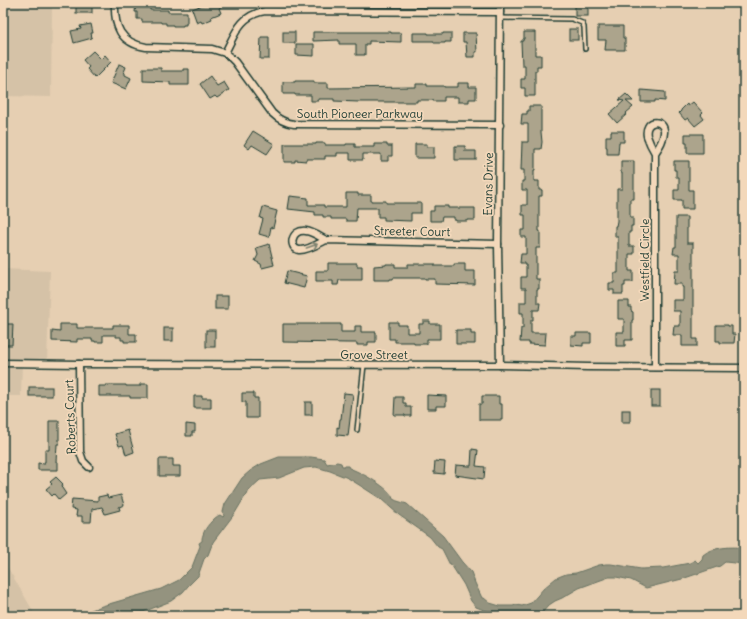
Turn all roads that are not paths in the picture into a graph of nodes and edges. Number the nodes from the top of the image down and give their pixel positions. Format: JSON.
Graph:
{"nodes":[{"id":1,"x":114,"y":3,"type":"edge"},
{"id":2,"x":500,"y":3,"type":"edge"},
{"id":3,"x":500,"y":15,"type":"junction"},
{"id":4,"x":584,"y":49,"type":"dead end"},
{"id":5,"x":225,"y":53,"type":"junction"},
{"id":6,"x":500,"y":124,"type":"junction"},
{"id":7,"x":655,"y":153,"type":"junction"},
{"id":8,"x":326,"y":240,"type":"junction"},
{"id":9,"x":498,"y":244,"type":"junction"},
{"id":10,"x":3,"y":363,"type":"edge"},
{"id":11,"x":79,"y":364,"type":"junction"},
{"id":12,"x":364,"y":365,"type":"junction"},
{"id":13,"x":500,"y":365,"type":"junction"},
{"id":14,"x":655,"y":367,"type":"junction"},
{"id":15,"x":744,"y":368,"type":"edge"},
{"id":16,"x":357,"y":430,"type":"dead end"},
{"id":17,"x":89,"y":467,"type":"dead end"}],
"edges":[{"from":1,"to":5,"type":"street"},
{"from":2,"to":3,"type":"street","name":"Evans Drive"},
{"from":3,"to":4,"type":"lane"},
{"from":3,"to":5,"type":"street"},
{"from":3,"to":6,"type":"street","name":"Evans Drive"},
{"from":5,"to":6,"type":"street","name":"South Pioneer Parkway"},
{"from":6,"to":9,"type":"street","name":"Evans Drive"},
{"from":7,"to":7,"type":"street","name":"Westfield Circle"},
{"from":7,"to":14,"type":"street","name":"Westfield Circle"},
{"from":8,"to":8,"type":"street","name":"Streeter Court","one_way":true},
{"from":8,"to":9,"type":"street","name":"Streeter Court"},
{"from":9,"to":13,"type":"street","name":"Evans Drive"},
{"from":10,"to":11,"type":"street","name":"Grove Street"},
{"from":11,"to":12,"type":"street","name":"Grove Street"},
{"from":11,"to":17,"type":"street","name":"Roberts Court"},
{"from":12,"to":13,"type":"street","name":"Grove Street"},
{"from":12,"to":16,"type":"lane"},
{"from":13,"to":14,"type":"street","name":"Grove Street"},
{"from":14,"to":15,"type":"street","name":"Grove Street"}]}
